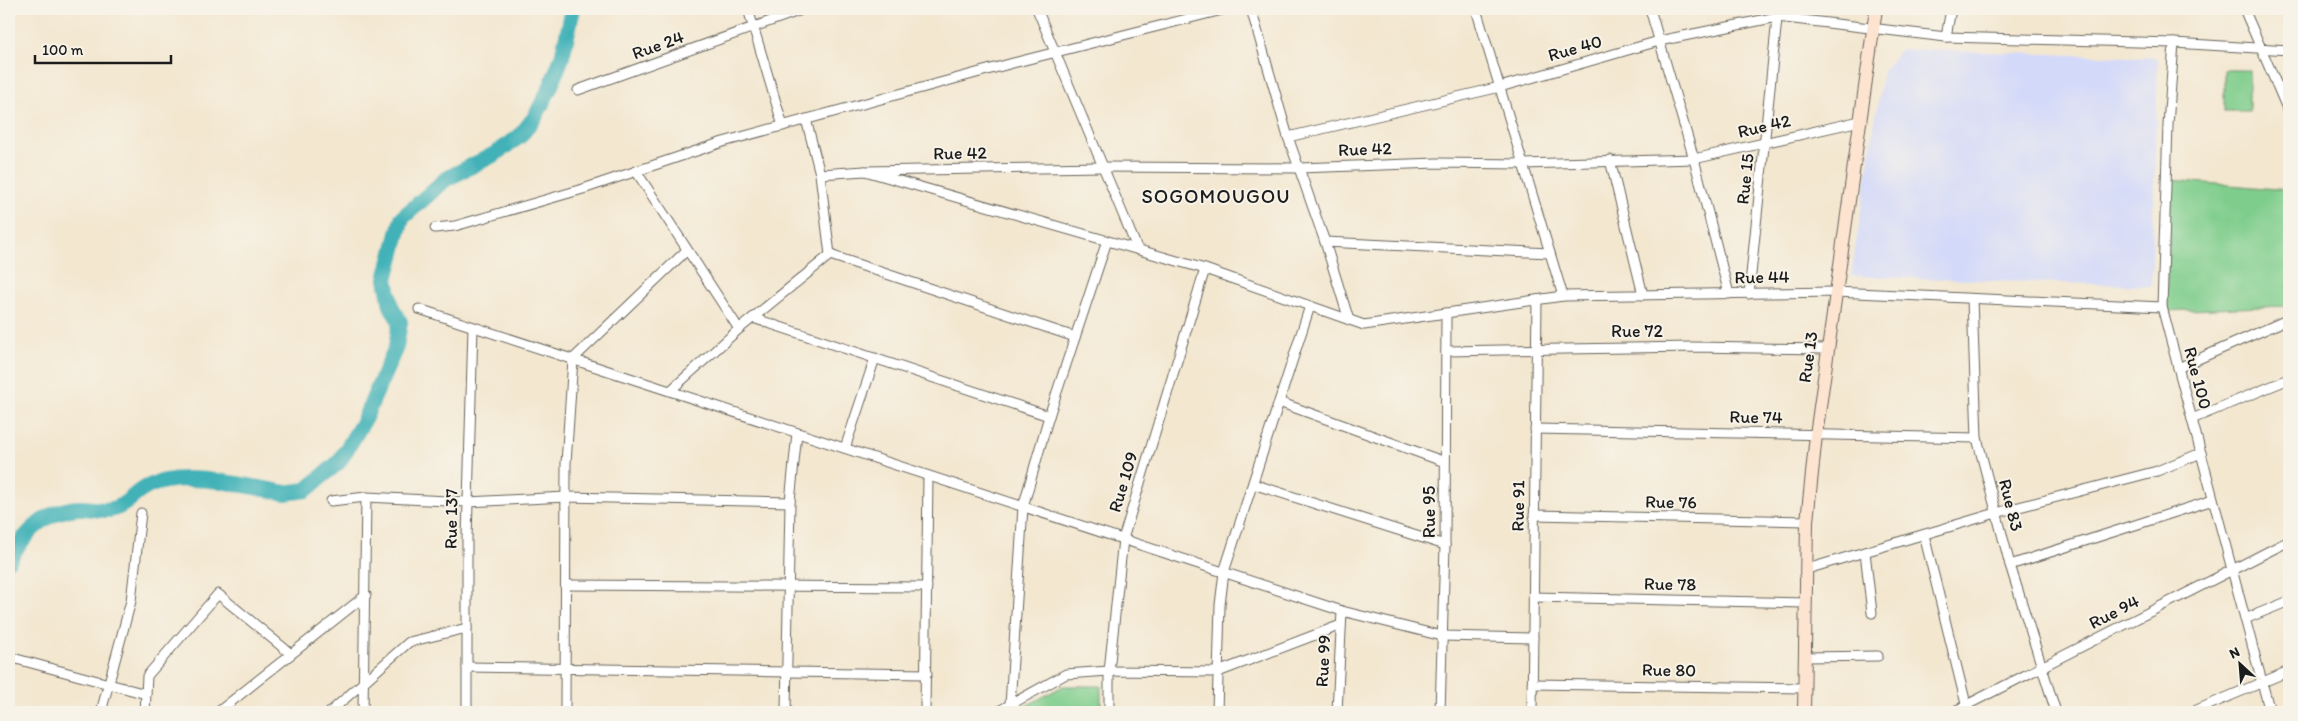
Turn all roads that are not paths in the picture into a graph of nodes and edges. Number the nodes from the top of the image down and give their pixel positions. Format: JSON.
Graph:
{"nodes":[{"id":1,"x":748,"y":9,"type":"edge"},
{"id":2,"x":804,"y":9,"type":"edge"},
{"id":3,"x":1037,"y":9,"type":"edge"},
{"id":4,"x":1226,"y":9,"type":"edge"},
{"id":5,"x":1251,"y":9,"type":"edge"},
{"id":6,"x":1476,"y":9,"type":"edge"},
{"id":7,"x":1650,"y":9,"type":"edge"},
{"id":8,"x":1876,"y":9,"type":"edge"},
{"id":9,"x":1951,"y":9,"type":"edge"},
{"id":10,"x":2244,"y":9,"type":"edge"},
{"id":11,"x":1777,"y":13,"type":"edge"},
{"id":12,"x":754,"y":28,"type":"junction"},
{"id":13,"x":1874,"y":30,"type":"junction"},
{"id":14,"x":1946,"y":38,"type":"junction"},
{"id":15,"x":1659,"y":41,"type":"junction"},
{"id":16,"x":2174,"y":43,"type":"junction"},
{"id":17,"x":2262,"y":49,"type":"junction"},
{"id":18,"x":2289,"y":50,"type":"edge"},
{"id":19,"x":1055,"y":52,"type":"junction"},
{"id":20,"x":1500,"y":87,"type":"junction"},
{"id":21,"x":578,"y":90,"type":"dead end"},
{"id":22,"x":2289,"y":113,"type":"edge"},
{"id":23,"x":806,"y":119,"type":"junction"},
{"id":24,"x":1860,"y":121,"type":"junction"},
{"id":25,"x":783,"y":126,"type":"junction"},
{"id":26,"x":1288,"y":137,"type":"junction"},
{"id":27,"x":1765,"y":142,"type":"junction"},
{"id":28,"x":1694,"y":159,"type":"junction"},
{"id":29,"x":1610,"y":160,"type":"junction"},
{"id":30,"x":1523,"y":164,"type":"junction"},
{"id":31,"x":1102,"y":167,"type":"junction"},
{"id":32,"x":1299,"y":168,"type":"junction"},
{"id":33,"x":636,"y":171,"type":"junction"},
{"id":34,"x":865,"y":171,"type":"junction"},
{"id":35,"x":820,"y":174,"type":"junction"},
{"id":36,"x":435,"y":228,"type":"dead end"},
{"id":37,"x":1107,"y":241,"type":"junction"},
{"id":38,"x":1325,"y":242,"type":"junction"},
{"id":39,"x":1137,"y":248,"type":"junction"},
{"id":40,"x":686,"y":251,"type":"junction"},
{"id":41,"x":1550,"y":253,"type":"junction"},
{"id":42,"x":830,"y":255,"type":"junction"},
{"id":43,"x":1205,"y":269,"type":"junction"},
{"id":44,"x":1834,"y":292,"type":"junction"},
{"id":45,"x":1728,"y":294,"type":"junction"},
{"id":46,"x":1749,"y":294,"type":"junction"},
{"id":47,"x":1643,"y":295,"type":"junction"},
{"id":48,"x":1562,"y":296,"type":"junction"},
{"id":49,"x":1972,"y":299,"type":"junction"},
{"id":50,"x":1537,"y":300,"type":"junction"},
{"id":51,"x":1310,"y":306,"type":"junction"},
{"id":52,"x":2162,"y":307,"type":"junction"},
{"id":53,"x":419,"y":309,"type":"dead end"},
{"id":54,"x":1446,"y":313,"type":"junction"},
{"id":55,"x":753,"y":318,"type":"junction"},
{"id":56,"x":2289,"y":319,"type":"edge"},
{"id":57,"x":1349,"y":320,"type":"junction"},
{"id":58,"x":1364,"y":325,"type":"joint"},
{"id":59,"x":473,"y":327,"type":"junction"},
{"id":60,"x":739,"y":329,"type":"junction"},
{"id":61,"x":1076,"y":337,"type":"junction"},
{"id":62,"x":1535,"y":348,"type":"junction"},
{"id":63,"x":1827,"y":349,"type":"junction"},
{"id":64,"x":1446,"y":351,"type":"junction"},
{"id":65,"x":875,"y":358,"type":"junction"},
{"id":66,"x":573,"y":359,"type":"junction"},
{"id":67,"x":2178,"y":368,"type":"junction"},
{"id":68,"x":2289,"y":379,"type":"edge"},
{"id":69,"x":670,"y":391,"type":"junction"},
{"id":70,"x":1279,"y":402,"type":"junction"},
{"id":71,"x":1049,"y":416,"type":"junction"},
{"id":72,"x":2192,"y":419,"type":"junction"},
{"id":73,"x":1534,"y":429,"type":"junction"},
{"id":74,"x":797,"y":432,"type":"junction"},
{"id":75,"x":1816,"y":435,"type":"junction"},
{"id":76,"x":1977,"y":438,"type":"junction"},
{"id":77,"x":845,"y":448,"type":"junction"},
{"id":78,"x":2200,"y":453,"type":"junction"},
{"id":79,"x":1445,"y":462,"type":"junction"},
{"id":80,"x":928,"y":476,"type":"junction"},
{"id":81,"x":1253,"y":484,"type":"junction"},
{"id":82,"x":366,"y":497,"type":"junction"},
{"id":83,"x":566,"y":497,"type":"junction"},
{"id":84,"x":2213,"y":500,"type":"junction"},
{"id":85,"x":331,"y":501,"type":"dead end"},
{"id":86,"x":468,"y":502,"type":"junction"},
{"id":87,"x":790,"y":502,"type":"junction"},
{"id":88,"x":1023,"y":507,"type":"junction"},
{"id":89,"x":1996,"y":513,"type":"junction"},
{"id":90,"x":141,"y":514,"type":"dead end"},
{"id":91,"x":1534,"y":515,"type":"junction"},
{"id":92,"x":1807,"y":521,"type":"junction"},
{"id":93,"x":1924,"y":535,"type":"junction"},
{"id":94,"x":1123,"y":539,"type":"junction"},
{"id":95,"x":2289,"y":541,"type":"edge"},
{"id":96,"x":1445,"y":545,"type":"junction"},
{"id":97,"x":1865,"y":552,"type":"junction"},
{"id":98,"x":2010,"y":565,"type":"junction"},
{"id":99,"x":1807,"y":569,"type":"junction"},
{"id":100,"x":2232,"y":571,"type":"junction"},
{"id":101,"x":1224,"y":572,"type":"junction"},
{"id":102,"x":566,"y":585,"type":"junction"},
{"id":103,"x":788,"y":586,"type":"junction"},
{"id":104,"x":927,"y":587,"type":"junction"},
{"id":105,"x":366,"y":596,"type":"junction"},
{"id":106,"x":1533,"y":597,"type":"junction"},
{"id":107,"x":2289,"y":601,"type":"edge"},
{"id":108,"x":1806,"y":603,"type":"junction"},
{"id":109,"x":1342,"y":611,"type":"junction"},
{"id":110,"x":1872,"y":613,"type":"dead end"},
{"id":111,"x":2244,"y":619,"type":"junction"},
{"id":112,"x":1341,"y":625,"type":"junction"},
{"id":113,"x":467,"y":628,"type":"junction"},
{"id":114,"x":1442,"y":636,"type":"junction"},
{"id":115,"x":1533,"y":638,"type":"junction"},
{"id":116,"x":291,"y":654,"type":"junction"},
{"id":117,"x":1878,"y":656,"type":"dead end"},
{"id":118,"x":9,"y":657,"type":"edge"},
{"id":119,"x":1806,"y":657,"type":"junction"},
{"id":120,"x":467,"y":667,"type":"junction"},
{"id":121,"x":2042,"y":667,"type":"junction"},
{"id":122,"x":565,"y":668,"type":"junction"},
{"id":123,"x":1110,"y":671,"type":"junction"},
{"id":124,"x":2289,"y":671,"type":"edge"},
{"id":125,"x":786,"y":672,"type":"junction"},
{"id":126,"x":1218,"y":672,"type":"junction"},
{"id":127,"x":927,"y":674,"type":"junction"},
{"id":128,"x":363,"y":681,"type":"junction"},
{"id":129,"x":109,"y":683,"type":"junction"},
{"id":130,"x":2261,"y":683,"type":"junction"},
{"id":131,"x":1532,"y":684,"type":"junction"},
{"id":132,"x":1804,"y":688,"type":"junction"},
{"id":133,"x":146,"y":694,"type":"junction"},
{"id":134,"x":1010,"y":705,"type":"junction"},
{"id":135,"x":1967,"y":709,"type":"edge"},
{"id":136,"x":101,"y":712,"type":"edge"},
{"id":137,"x":145,"y":712,"type":"edge"},
{"id":138,"x":218,"y":712,"type":"edge"},
{"id":139,"x":330,"y":712,"type":"edge"},
{"id":140,"x":363,"y":712,"type":"edge"},
{"id":141,"x":467,"y":712,"type":"edge"},
{"id":142,"x":565,"y":712,"type":"edge"},
{"id":143,"x":786,"y":712,"type":"edge"},
{"id":144,"x":925,"y":712,"type":"edge"},
{"id":145,"x":997,"y":712,"type":"edge"},
{"id":146,"x":1109,"y":712,"type":"edge"},
{"id":147,"x":1217,"y":712,"type":"edge"},
{"id":148,"x":1337,"y":712,"type":"edge"},
{"id":149,"x":1440,"y":712,"type":"edge"},
{"id":150,"x":1532,"y":712,"type":"edge"},
{"id":151,"x":1804,"y":712,"type":"edge"},
{"id":152,"x":1953,"y":712,"type":"edge"},
{"id":153,"x":2056,"y":712,"type":"edge"},
{"id":154,"x":2192,"y":712,"type":"edge"},
{"id":155,"x":2270,"y":712,"type":"edge"}],
"edges":[{"from":1,"to":12,"type":"street"},
{"from":2,"to":12,"type":"street","name":"Rue 24"},
{"from":3,"to":19,"type":"street"},
{"from":4,"to":19,"type":"street"},
{"from":5,"to":26,"type":"street"},
{"from":6,"to":20,"type":"street"},
{"from":7,"to":15,"type":"street"},
{"from":8,"to":13,"type":"street","name":"Rue 13"},
{"from":9,"to":14,"type":"street"},
{"from":10,"to":17,"type":"street"},
{"from":11,"to":13,"type":"street","name":"Rue 40"},
{"from":11,"to":15,"type":"street","name":"Rue 40"},
{"from":11,"to":27,"type":"street","name":"Rue 15"},
{"from":12,"to":21,"type":"street","name":"Rue 24"},
{"from":12,"to":25,"type":"street"},
{"from":13,"to":14,"type":"street","name":"Rue 40"},
{"from":13,"to":24,"type":"street","name":"Rue 13"},
{"from":14,"to":16,"type":"street","name":"Rue 40"},
{"from":15,"to":20,"type":"street","name":"Rue 40"},
{"from":15,"to":28,"type":"street"},
{"from":16,"to":17,"type":"street","name":"Rue 40"},
{"from":16,"to":52,"type":"street","name":"Rue 100"},
{"from":17,"to":18,"type":"street","name":"Rue 40"},
{"from":17,"to":22,"type":"street"},
{"from":19,"to":23,"type":"street"},
{"from":19,"to":31,"type":"street"},
{"from":20,"to":26,"type":"street","name":"Rue 40"},
{"from":20,"to":30,"type":"street"},
{"from":23,"to":25,"type":"street"},
{"from":23,"to":35,"type":"street"},
{"from":24,"to":27,"type":"street","name":"Rue 42"},
{"from":24,"to":44,"type":"street","name":"Rue 13"},
{"from":25,"to":33,"type":"street"},
{"from":26,"to":32,"type":"street"},
{"from":27,"to":28,"type":"street","name":"Rue 42"},
{"from":27,"to":46,"type":"street","name":"Rue 15"},
{"from":28,"to":29,"type":"street","name":"Rue 42"},
{"from":28,"to":45,"type":"street"},
{"from":29,"to":30,"type":"street","name":"Rue 42"},
{"from":29,"to":47,"type":"street"},
{"from":30,"to":32,"type":"street","name":"Rue 42"},
{"from":30,"to":41,"type":"street"},
{"from":31,"to":32,"type":"street","name":"Rue 42"},
{"from":31,"to":34,"type":"street","name":"Rue 42"},
{"from":31,"to":39,"type":"street"},
{"from":32,"to":38,"type":"street"},
{"from":33,"to":36,"type":"street"},
{"from":33,"to":40,"type":"street"},
{"from":34,"to":35,"type":"street","name":"Rue 42"},
{"from":34,"to":37,"type":"street","name":"Rue 42"},
{"from":35,"to":42,"type":"street"},
{"from":37,"to":39,"type":"street","name":"Rue 42"},
{"from":37,"to":61,"type":"street"},
{"from":38,"to":41,"type":"street"},
{"from":38,"to":57,"type":"street"},
{"from":39,"to":43,"type":"street","name":"Rue 42"},
{"from":40,"to":60,"type":"street"},
{"from":40,"to":66,"type":"street"},
{"from":41,"to":48,"type":"street"},
{"from":42,"to":55,"type":"street"},
{"from":42,"to":61,"type":"street"},
{"from":43,"to":51,"type":"street","name":"Rue 42"},
{"from":43,"to":94,"type":"street","name":"Rue 109"},
{"from":44,"to":46,"type":"street","name":"Rue 44"},
{"from":44,"to":49,"type":"street","name":"Rue 44"},
{"from":44,"to":63,"type":"street","name":"Rue 13"},
{"from":45,"to":46,"type":"street","name":"Rue 44"},
{"from":45,"to":47,"type":"street","name":"Rue 44"},
{"from":47,"to":48,"type":"street","name":"Rue 44"},
{"from":48,"to":50,"type":"street","name":"Rue 44"},
{"from":49,"to":52,"type":"street","name":"Rue 44"},
{"from":49,"to":76,"type":"street","name":"Rue 83"},
{"from":50,"to":54,"type":"street","name":"Rue 44"},
{"from":50,"to":62,"type":"street","name":"Rue 91"},
{"from":51,"to":57,"type":"street","name":"Rue 42"},
{"from":51,"to":70,"type":"street"},
{"from":52,"to":67,"type":"street","name":"Rue 100"},
{"from":53,"to":59,"type":"street"},
{"from":54,"to":58,"type":"street","name":"Rue 44"},
{"from":54,"to":64,"type":"street","name":"Rue 95"},
{"from":55,"to":60,"type":"street"},
{"from":55,"to":65,"type":"street"},
{"from":56,"to":67,"type":"street"},
{"from":57,"to":58,"type":"street","name":"Rue 42"},
{"from":59,"to":66,"type":"street"},
{"from":59,"to":86,"type":"street","name":"Rue 137"},
{"from":60,"to":69,"type":"street"},
{"from":61,"to":71,"type":"street"},
{"from":62,"to":63,"type":"street","name":"Rue 72"},
{"from":62,"to":64,"type":"street","name":"Rue 72"},
{"from":62,"to":73,"type":"street","name":"Rue 91"},
{"from":63,"to":75,"type":"street","name":"Rue 13"},
{"from":64,"to":79,"type":"street","name":"Rue 95"},
{"from":65,"to":71,"type":"street"},
{"from":65,"to":77,"type":"street"},
{"from":66,"to":69,"type":"street"},
{"from":66,"to":83,"type":"street"},
{"from":67,"to":72,"type":"street","name":"Rue 100"},
{"from":68,"to":72,"type":"street"},
{"from":69,"to":74,"type":"street"},
{"from":70,"to":79,"type":"street"},
{"from":70,"to":81,"type":"street"},
{"from":71,"to":88,"type":"street"},
{"from":72,"to":78,"type":"street","name":"Rue 100"},
{"from":73,"to":75,"type":"street","name":"Rue 74"},
{"from":73,"to":91,"type":"street","name":"Rue 91"},
{"from":74,"to":77,"type":"street"},
{"from":74,"to":87,"type":"street"},
{"from":75,"to":76,"type":"street","name":"Rue 74"},
{"from":75,"to":92,"type":"street","name":"Rue 13"},
{"from":76,"to":89,"type":"street","name":"Rue 83"},
{"from":77,"to":80,"type":"street"},
{"from":78,"to":84,"type":"street","name":"Rue 100"},
{"from":78,"to":89,"type":"street"},
{"from":79,"to":96,"type":"street","name":"Rue 95"},
{"from":80,"to":88,"type":"street"},
{"from":80,"to":104,"type":"street"},
{"from":81,"to":96,"type":"street"},
{"from":81,"to":101,"type":"street"},
{"from":82,"to":85,"type":"street"},
{"from":82,"to":86,"type":"street"},
{"from":82,"to":105,"type":"street"},
{"from":83,"to":86,"type":"street"},
{"from":83,"to":87,"type":"street"},
{"from":83,"to":102,"type":"street"},
{"from":84,"to":98,"type":"street"},
{"from":84,"to":100,"type":"street","name":"Rue 100"},
{"from":86,"to":113,"type":"street","name":"Rue 137"},
{"from":87,"to":103,"type":"street"},
{"from":88,"to":94,"type":"street"},
{"from":88,"to":134,"type":"street"},
{"from":89,"to":93,"type":"street"},
{"from":89,"to":98,"type":"street","name":"Rue 83"},
{"from":90,"to":129,"type":"street"},
{"from":91,"to":92,"type":"street","name":"Rue 76"},
{"from":91,"to":106,"type":"street","name":"Rue 91"},
{"from":92,"to":99,"type":"street","name":"Rue 13"},
{"from":93,"to":97,"type":"street"},
{"from":93,"to":135,"type":"street"},
{"from":94,"to":101,"type":"street"},
{"from":94,"to":123,"type":"street","name":"Rue 109"},
{"from":95,"to":100,"type":"street","name":"Rue 94"},
{"from":96,"to":114,"type":"street","name":"Rue 95"},
{"from":97,"to":99,"type":"street"},
{"from":97,"to":110,"type":"street"},
{"from":98,"to":121,"type":"street","name":"Rue 83"},
{"from":99,"to":108,"type":"street","name":"Rue 13"},
{"from":100,"to":111,"type":"street","name":"Rue 100"},
{"from":100,"to":121,"type":"street","name":"Rue 94"},
{"from":101,"to":109,"type":"street"},
{"from":101,"to":126,"type":"street"},
{"from":102,"to":103,"type":"street"},
{"from":102,"to":122,"type":"street"},
{"from":103,"to":104,"type":"street"},
{"from":103,"to":125,"type":"street"},
{"from":104,"to":127,"type":"street"},
{"from":105,"to":116,"type":"street"},
{"from":105,"to":128,"type":"street"},
{"from":106,"to":108,"type":"street","name":"Rue 78"},
{"from":106,"to":115,"type":"street","name":"Rue 91"},
{"from":107,"to":111,"type":"street"},
{"from":108,"to":119,"type":"street","name":"Rue 13"},
{"from":109,"to":112,"type":"street","name":"Rue 99"},
{"from":109,"to":114,"type":"street"},
{"from":111,"to":130,"type":"street","name":"Rue 100"},
{"from":112,"to":126,"type":"street"},
{"from":112,"to":148,"type":"street","name":"Rue 99"},
{"from":113,"to":120,"type":"street","name":"Rue 137"},
{"from":113,"to":128,"type":"street"},
{"from":114,"to":115,"type":"street"},
{"from":114,"to":149,"type":"street","name":"Rue 95"},
{"from":115,"to":131,"type":"street","name":"Rue 91"},
{"from":116,"to":133,"type":"street"},
{"from":116,"to":138,"type":"street"},
{"from":117,"to":119,"type":"street"},
{"from":118,"to":129,"type":"street"},
{"from":119,"to":132,"type":"street","name":"Rue 13"},
{"from":120,"to":122,"type":"street"},
{"from":120,"to":141,"type":"street","name":"Rue 137"},
{"from":121,"to":135,"type":"street","name":"Rue 94"},
{"from":121,"to":153,"type":"street","name":"Rue 83"},
{"from":122,"to":125,"type":"street"},
{"from":122,"to":142,"type":"street"},
{"from":123,"to":126,"type":"street"},
{"from":123,"to":134,"type":"street"},
{"from":123,"to":146,"type":"street","name":"Rue 109"},
{"from":124,"to":130,"type":"street"},
{"from":125,"to":127,"type":"street"},
{"from":125,"to":143,"type":"street"},
{"from":126,"to":147,"type":"street"},
{"from":127,"to":144,"type":"street"},
{"from":128,"to":139,"type":"street"},
{"from":128,"to":140,"type":"street"},
{"from":129,"to":133,"type":"street"},
{"from":129,"to":136,"type":"street"},
{"from":130,"to":154,"type":"street"},
{"from":130,"to":155,"type":"street","name":"Rue 100"},
{"from":131,"to":132,"type":"street","name":"Rue 80"},
{"from":131,"to":150,"type":"street","name":"Rue 91"},
{"from":132,"to":151,"type":"street","name":"Rue 13"},
{"from":133,"to":137,"type":"street"},
{"from":134,"to":145,"type":"street"},
{"from":135,"to":152,"type":"street","name":"Rue 94"}]}
